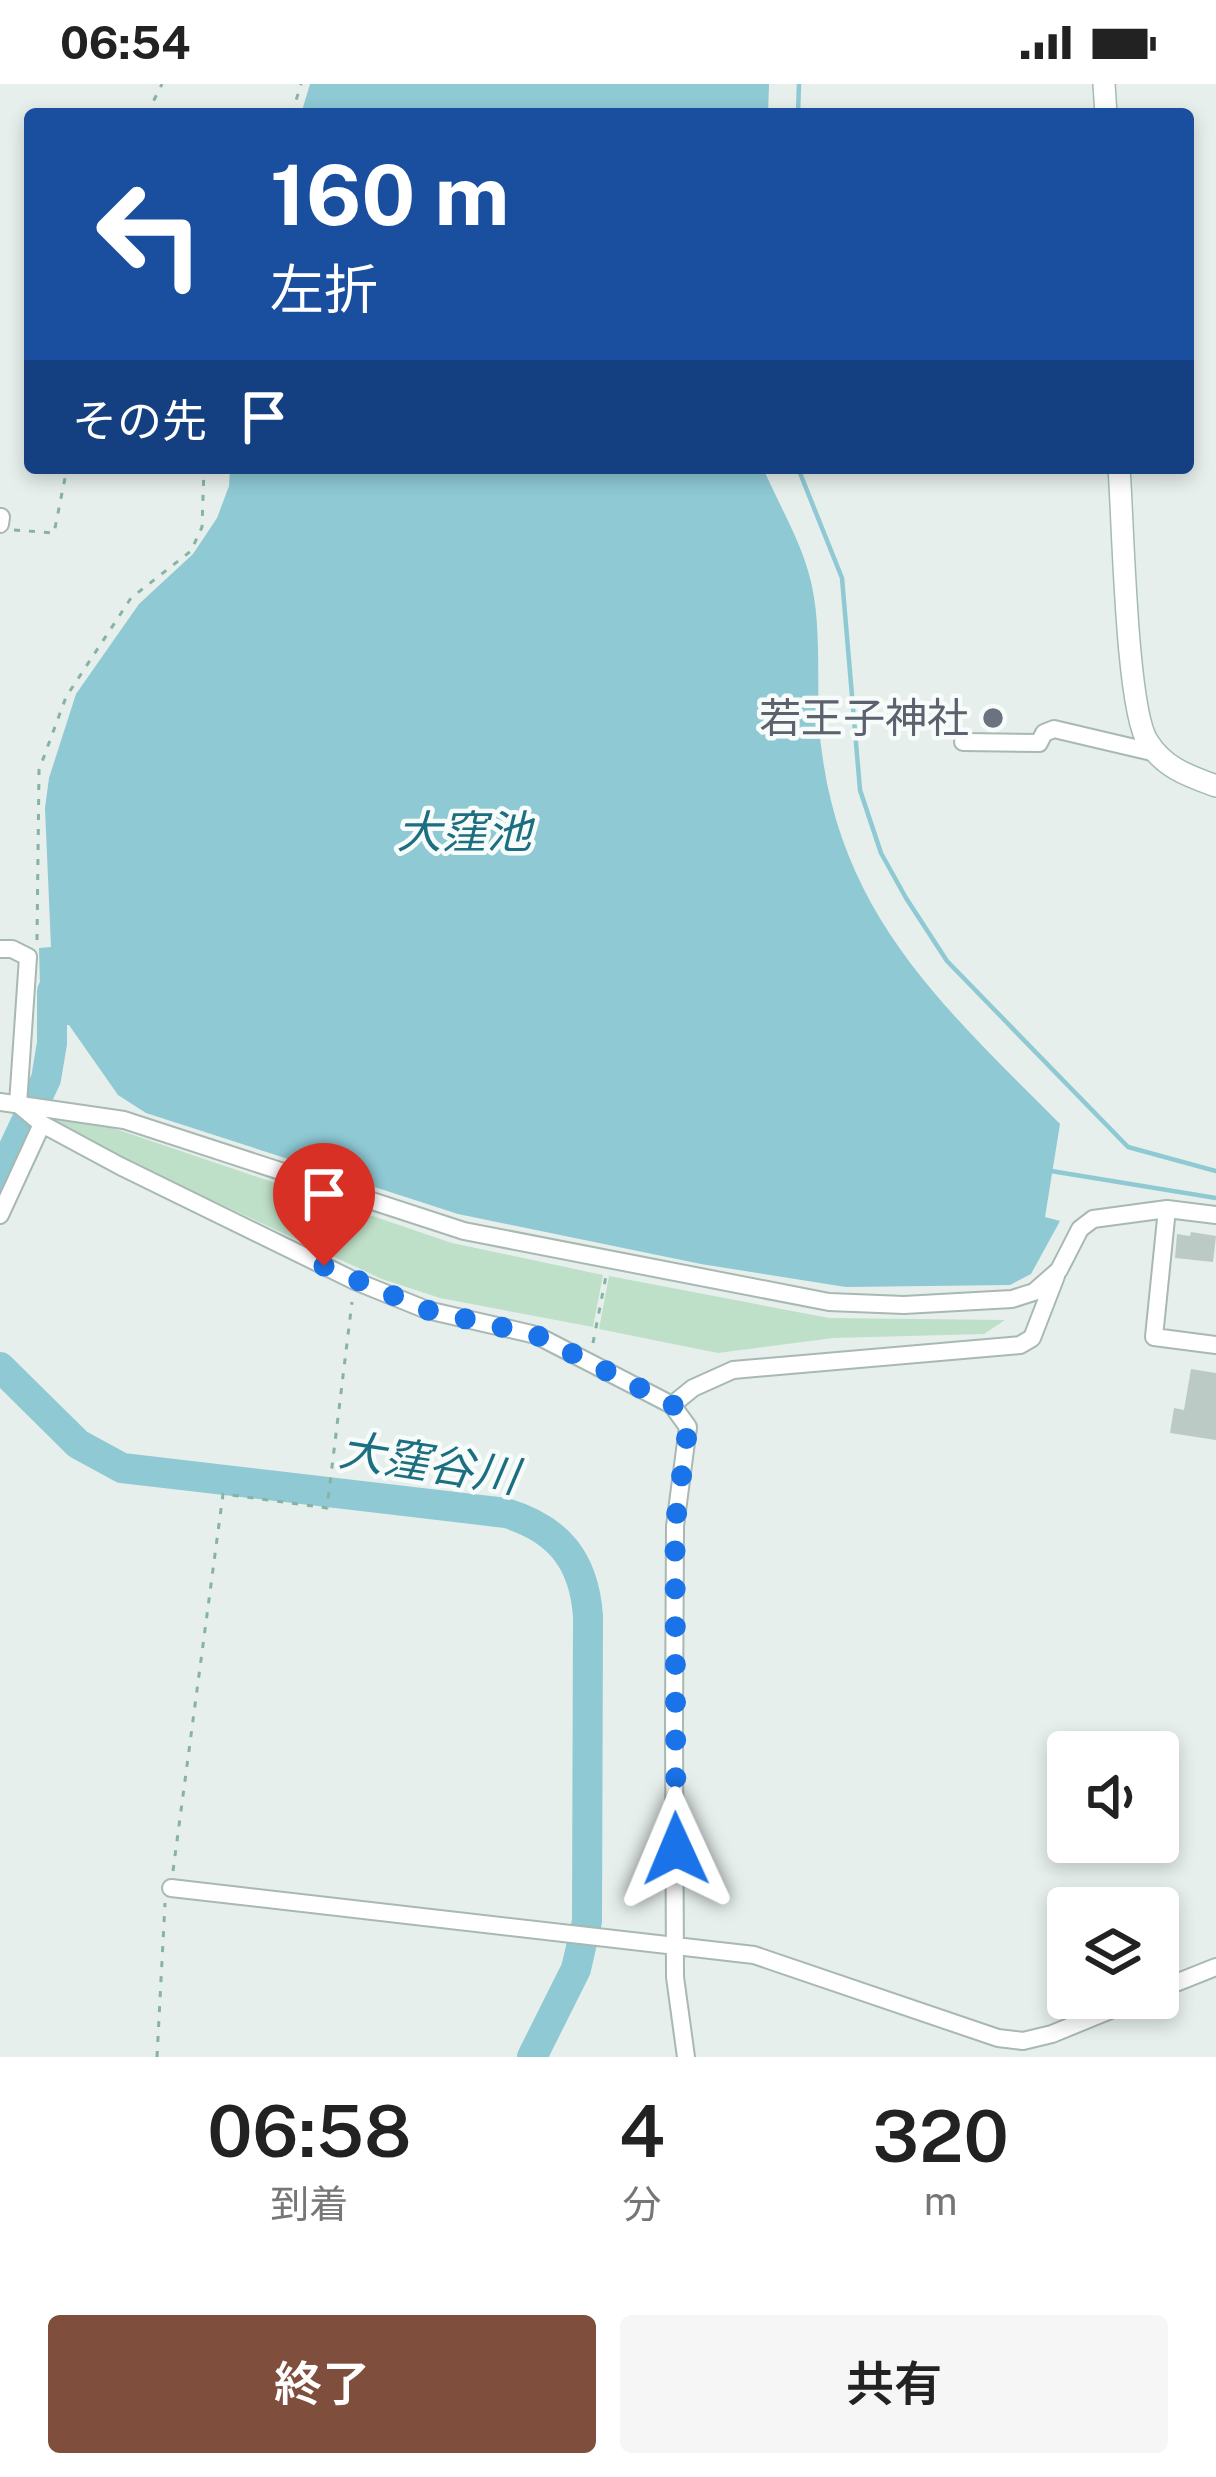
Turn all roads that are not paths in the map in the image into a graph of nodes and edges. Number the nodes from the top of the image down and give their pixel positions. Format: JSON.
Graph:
{"nodes":[{"id":1,"x":1119,"y":474,"type":"edge"},
{"id":2,"x":963,"y":742,"type":"dead end"},
{"id":3,"x":1156,"y":753,"type":"junction"},
{"id":4,"x":1216,"y":786,"type":"edge"},
{"id":5,"x":0,"y":949,"type":"edge"},
{"id":6,"x":25,"y":1110,"type":"edge"},
{"id":7,"x":1167,"y":1209,"type":"junction"},
{"id":8,"x":0,"y":1215,"type":"edge"},
{"id":9,"x":1216,"y":1215,"type":"edge"},
{"id":10,"x":1059,"y":1270,"type":"junction"},
{"id":11,"x":1216,"y":1345,"type":"edge"},
{"id":12,"x":673,"y":1405,"type":"junction"},
{"id":13,"x":171,"y":1888,"type":"road end"},
{"id":14,"x":674,"y":1943,"type":"junction"},
{"id":15,"x":1216,"y":1967,"type":"edge"},
{"id":16,"x":1179,"y":1982,"type":"edge"},
{"id":17,"x":1084,"y":2019,"type":"edge"},
{"id":18,"x":686,"y":2057,"type":"edge"}],
"edges":[{"from":1,"to":3,"type":"street"},
{"from":2,"to":3,"type":"street"},
{"from":3,"to":4,"type":"street"},
{"from":5,"to":6,"type":"street"},
{"from":6,"to":8,"type":"street"},
{"from":6,"to":10,"type":"street"},
{"from":6,"to":12,"type":"street"},
{"from":7,"to":9,"type":"street"},
{"from":7,"to":10,"type":"street"},
{"from":7,"to":11,"type":"street"},
{"from":10,"to":12,"type":"street"},
{"from":12,"to":14,"type":"street"},
{"from":13,"to":14,"type":"street"},
{"from":14,"to":17,"type":"street"},
{"from":14,"to":18,"type":"street"},
{"from":15,"to":16,"type":"street"}]}
